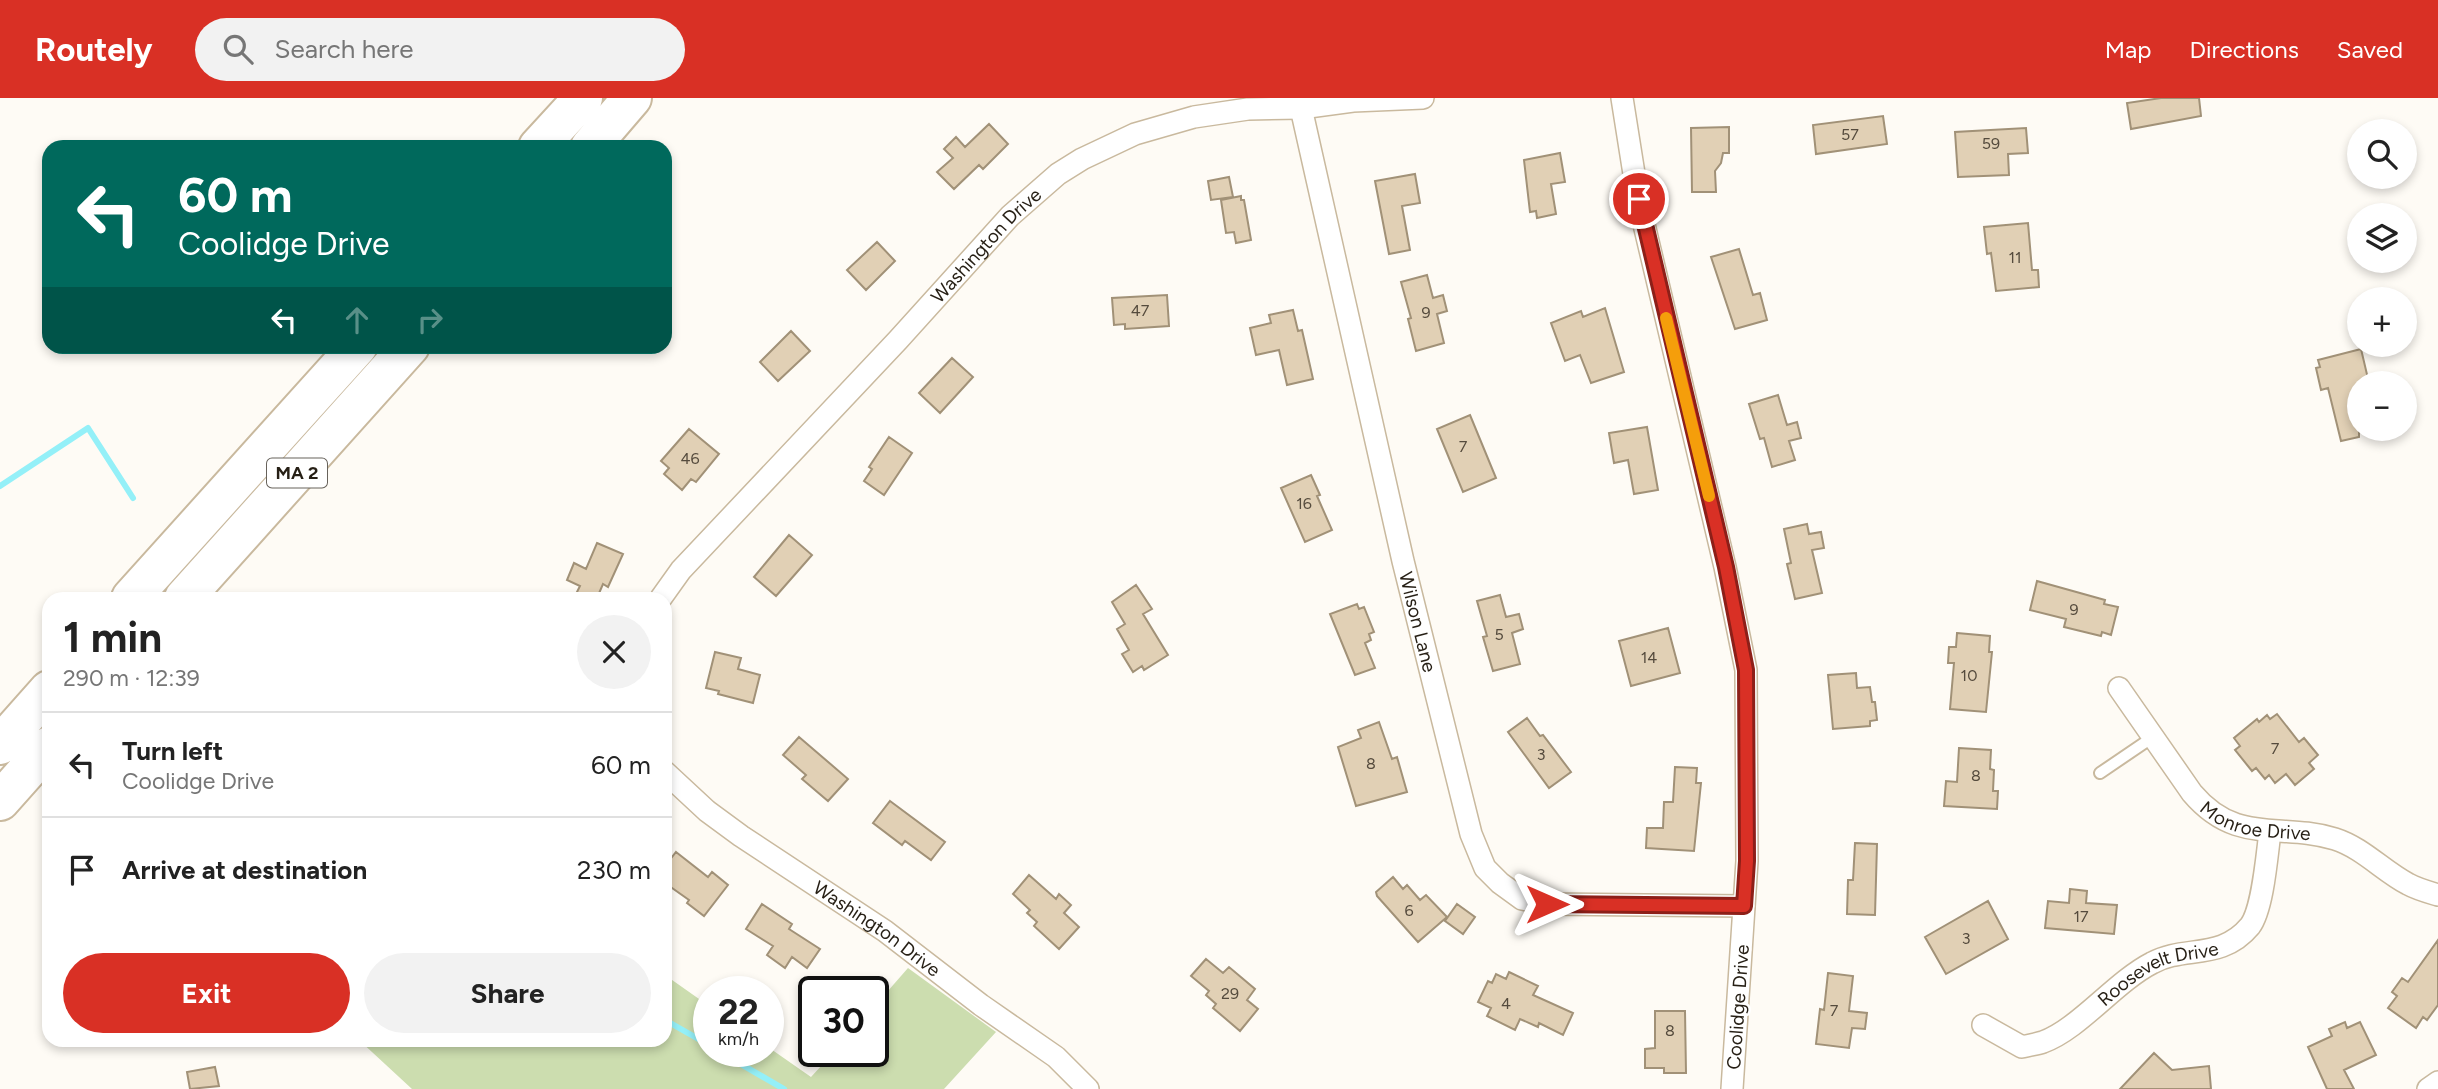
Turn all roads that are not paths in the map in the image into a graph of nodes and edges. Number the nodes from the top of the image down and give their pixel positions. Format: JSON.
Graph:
{"nodes":[{"id":1,"x":583,"y":98,"type":"edge"},
{"id":2,"x":632,"y":98,"type":"edge"},
{"id":3,"x":1423,"y":98,"type":"edge"},
{"id":4,"x":1622,"y":98,"type":"edge"},
{"id":5,"x":1301,"y":108,"type":"junction"},
{"id":6,"x":544,"y":140,"type":"edge"},
{"id":7,"x":596,"y":140,"type":"edge"},
{"id":8,"x":351,"y":354,"type":"edge"},
{"id":9,"x":403,"y":354,"type":"edge"},
{"id":10,"x":136,"y":592,"type":"edge"},
{"id":11,"x":189,"y":592,"type":"edge"},
{"id":12,"x":665,"y":592,"type":"edge"},
{"id":13,"x":2119,"y":688,"type":"dead end"},
{"id":14,"x":42,"y":698,"type":"edge"},
{"id":15,"x":2153,"y":737,"type":"junction"},
{"id":16,"x":0,"y":745,"type":"edge"},
{"id":17,"x":42,"y":754,"type":"edge"},
{"id":18,"x":2100,"y":773,"type":"dead end"},
{"id":19,"x":672,"y":778,"type":"edge"},
{"id":20,"x":0,"y":800,"type":"edge"},
{"id":21,"x":2270,"y":832,"type":"junction"},
{"id":22,"x":2438,"y":895,"type":"edge"},
{"id":23,"x":1744,"y":906,"type":"junction"},
{"id":24,"x":1983,"y":1025,"type":"dead end"},
{"id":25,"x":2438,"y":1082,"type":"edge"},
{"id":26,"x":1088,"y":1089,"type":"edge"},
{"id":27,"x":1732,"y":1089,"type":"edge"},
{"id":28,"x":2428,"y":1089,"type":"edge"}],
"edges":[{"from":1,"to":6,"type":"highway"},
{"from":2,"to":7,"type":"highway"},
{"from":3,"to":5,"type":"street","name":"Washington Drive"},
{"from":4,"to":23,"type":"street","name":"Coolidge Drive"},
{"from":5,"to":12,"type":"street","name":"Washington Drive"},
{"from":5,"to":23,"type":"street","name":"Wilson Lane"},
{"from":8,"to":10,"type":"highway","number":"MA 2"},
{"from":9,"to":11,"type":"highway","number":"MA 2"},
{"from":13,"to":15,"type":"street","name":"Monroe Drive"},
{"from":14,"to":16,"type":"highway"},
{"from":15,"to":18,"type":"lane"},
{"from":15,"to":21,"type":"street","name":"Monroe Drive"},
{"from":17,"to":20,"type":"highway"},
{"from":19,"to":26,"type":"street","name":"Washington Drive"},
{"from":21,"to":22,"type":"street","name":"Monroe Drive"},
{"from":21,"to":24,"type":"street","name":"Roosevelt Drive"},
{"from":23,"to":27,"type":"street","name":"Coolidge Drive"},
{"from":25,"to":28,"type":"street"}]}
